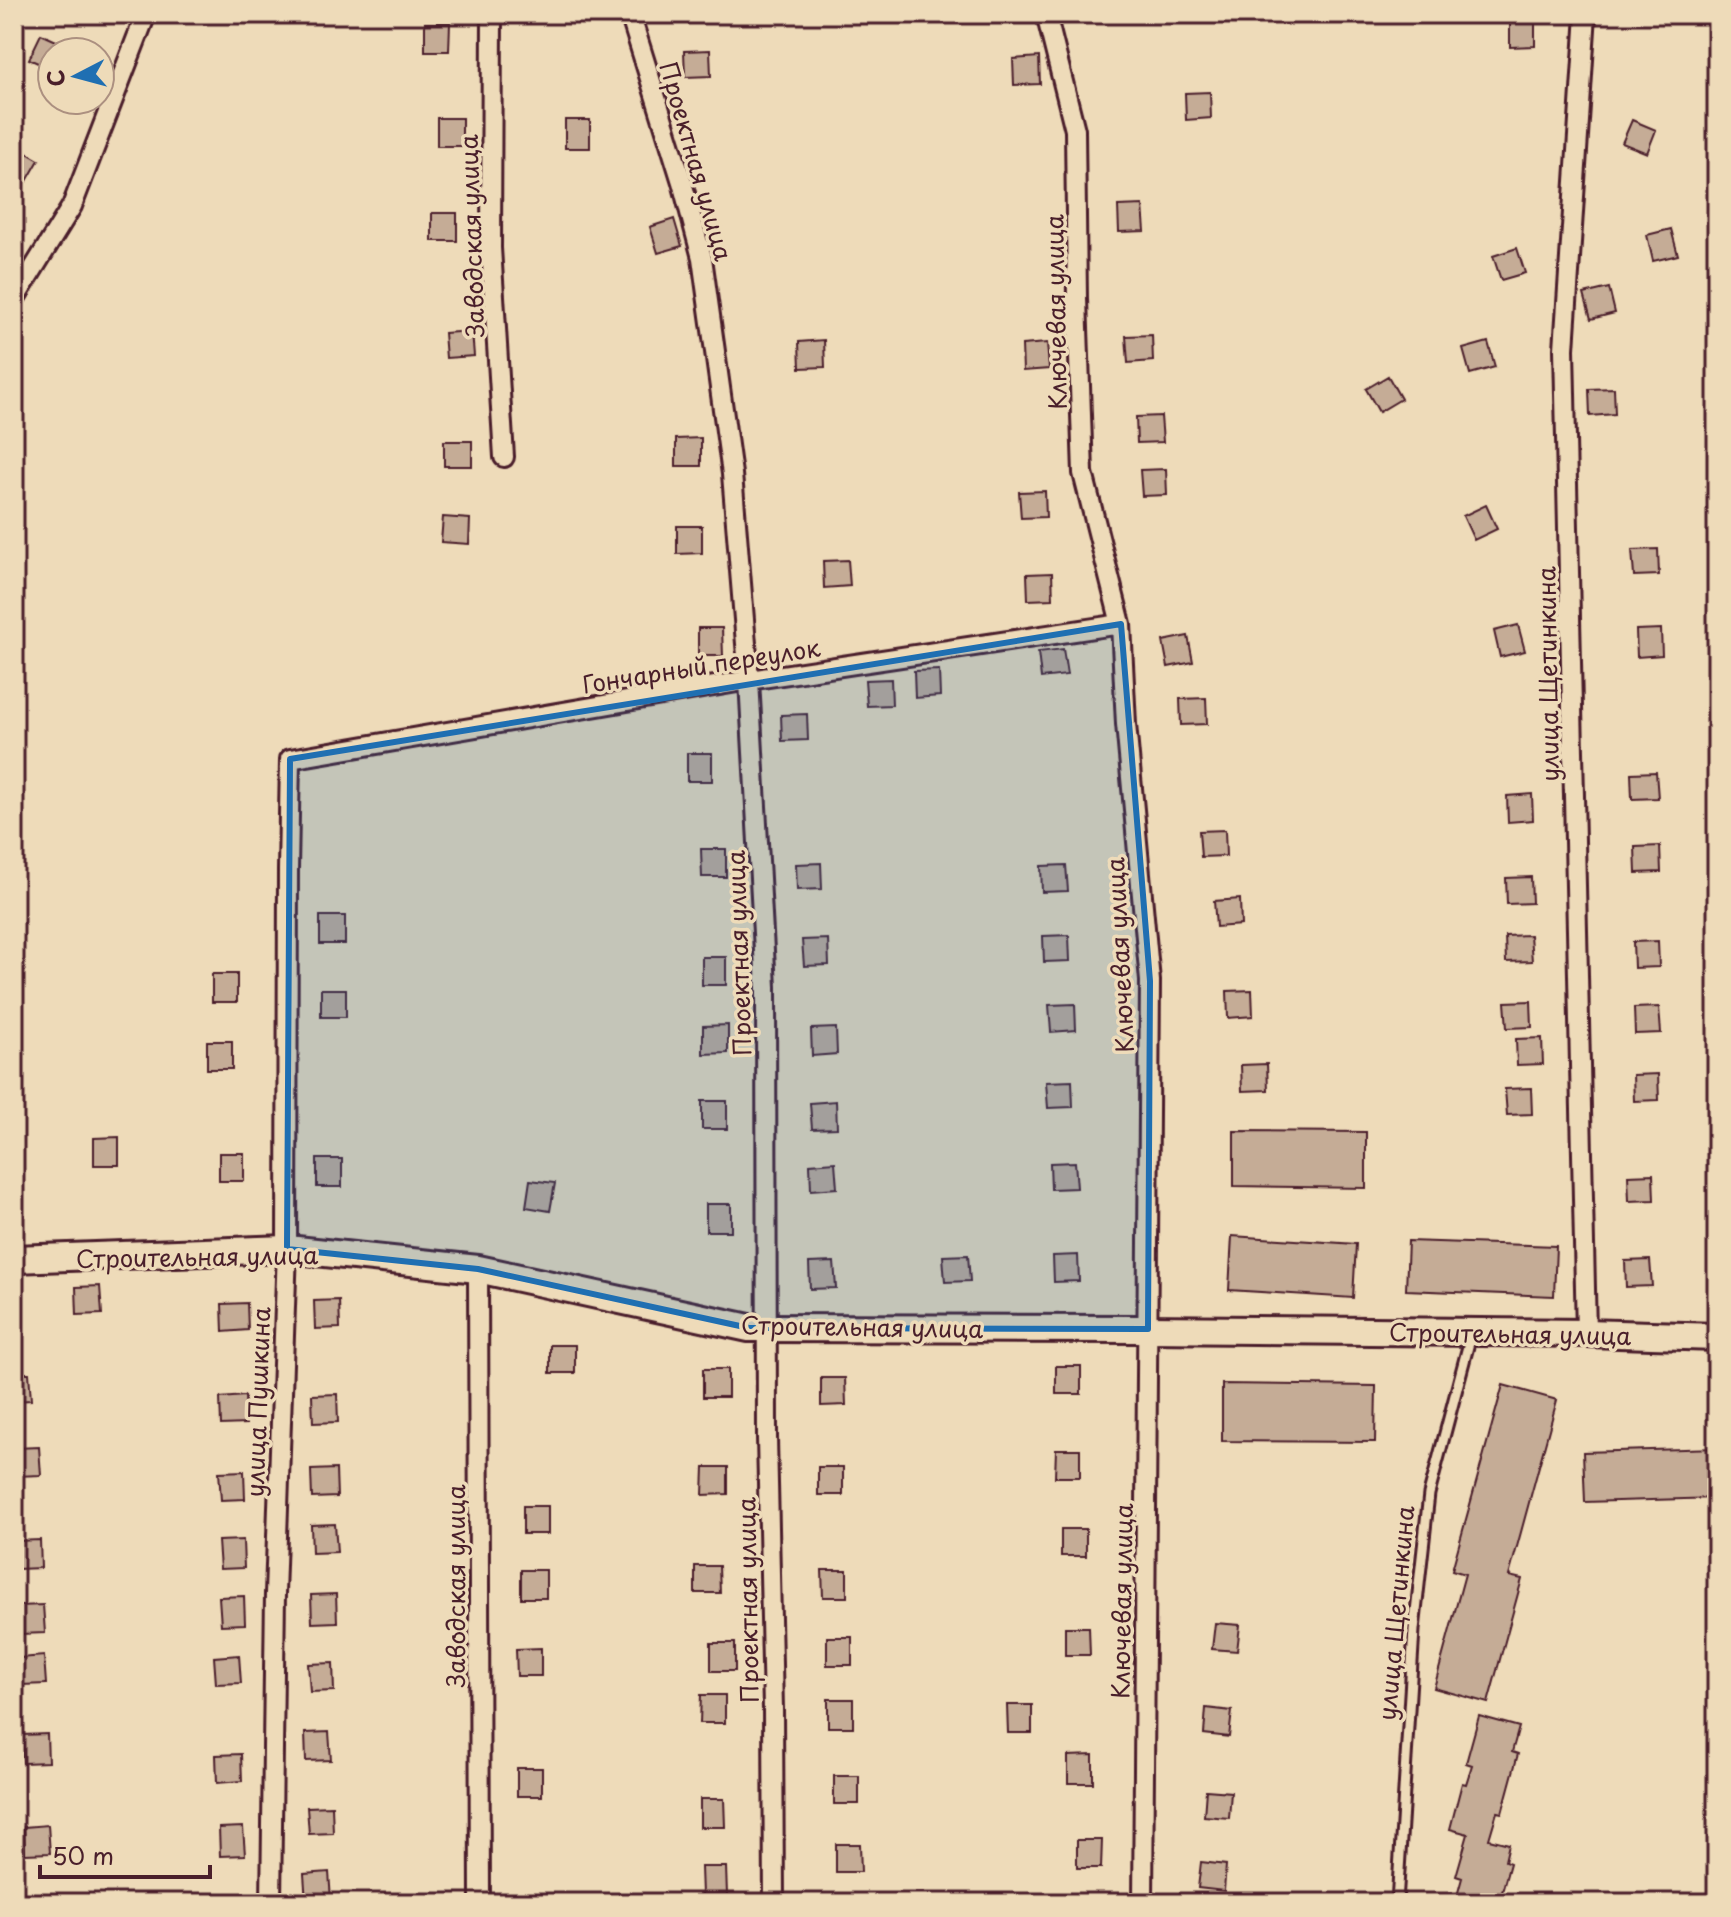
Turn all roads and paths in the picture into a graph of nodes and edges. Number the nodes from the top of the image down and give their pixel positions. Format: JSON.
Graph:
{"nodes":[{"id":1,"x":146,"y":14,"type":"edge"},
{"id":2,"x":492,"y":14,"type":"edge"},
{"id":3,"x":630,"y":14,"type":"edge"},
{"id":4,"x":1046,"y":14,"type":"edge"},
{"id":5,"x":1586,"y":14,"type":"edge"},
{"id":6,"x":14,"y":300,"type":"edge"},
{"id":7,"x":504,"y":457,"type":"dead end"},
{"id":8,"x":1121,"y":624,"type":"junction"},
{"id":9,"x":749,"y":680,"type":"junction"},
{"id":10,"x":290,"y":759,"type":"joint"},
{"id":11,"x":287,"y":1249,"type":"junction"},
{"id":12,"x":14,"y":1259,"type":"edge"},
{"id":13,"x":478,"y":1269,"type":"junction"},
{"id":14,"x":767,"y":1328,"type":"junction"},
{"id":15,"x":1148,"y":1329,"type":"junction"},
{"id":16,"x":1471,"y":1332,"type":"junction"},
{"id":17,"x":1586,"y":1333,"type":"junction"},
{"id":18,"x":1717,"y":1337,"type":"edge"},
{"id":19,"x":271,"y":1903,"type":"edge"},
{"id":20,"x":480,"y":1903,"type":"edge"},
{"id":21,"x":774,"y":1903,"type":"edge"},
{"id":22,"x":1143,"y":1903,"type":"edge"},
{"id":23,"x":1397,"y":1903,"type":"edge"}],
"edges":[{"from":1,"to":6,"type":"street"},
{"from":2,"to":7,"type":"street","name":"Заводская улица"},
{"from":3,"to":9,"type":"street","name":"Проектная улица"},
{"from":4,"to":8,"type":"street","name":"Ключевая улица"},
{"from":5,"to":17,"type":"street","name":"улица Щетинкина"},
{"from":8,"to":9,"type":"street","name":"Гончарный переулок"},
{"from":8,"to":15,"type":"street","name":"Ключевая улица"},
{"from":9,"to":10,"type":"street","name":"Гончарный переулок"},
{"from":9,"to":14,"type":"street","name":"Проектная улица"},
{"from":10,"to":11,"type":"street","name":"улица Пушкина"},
{"from":11,"to":12,"type":"street","name":"Строительная улица"},
{"from":11,"to":13,"type":"street","name":"Строительная улица"},
{"from":11,"to":19,"type":"street","name":"улица Пушкина"},
{"from":13,"to":14,"type":"street","name":"Строительная улица"},
{"from":13,"to":20,"type":"street","name":"Заводская улица"},
{"from":14,"to":15,"type":"street","name":"Строительная улица"},
{"from":14,"to":21,"type":"street","name":"Проектная улица"},
{"from":15,"to":16,"type":"street","name":"Строительная улица"},
{"from":15,"to":22,"type":"street","name":"Ключевая улица"},
{"from":16,"to":17,"type":"street","name":"Строительная улица"},
{"from":16,"to":23,"type":"lane","name":"улица Щетинкина"},
{"from":17,"to":18,"type":"street","name":"Строительная улица"}]}
